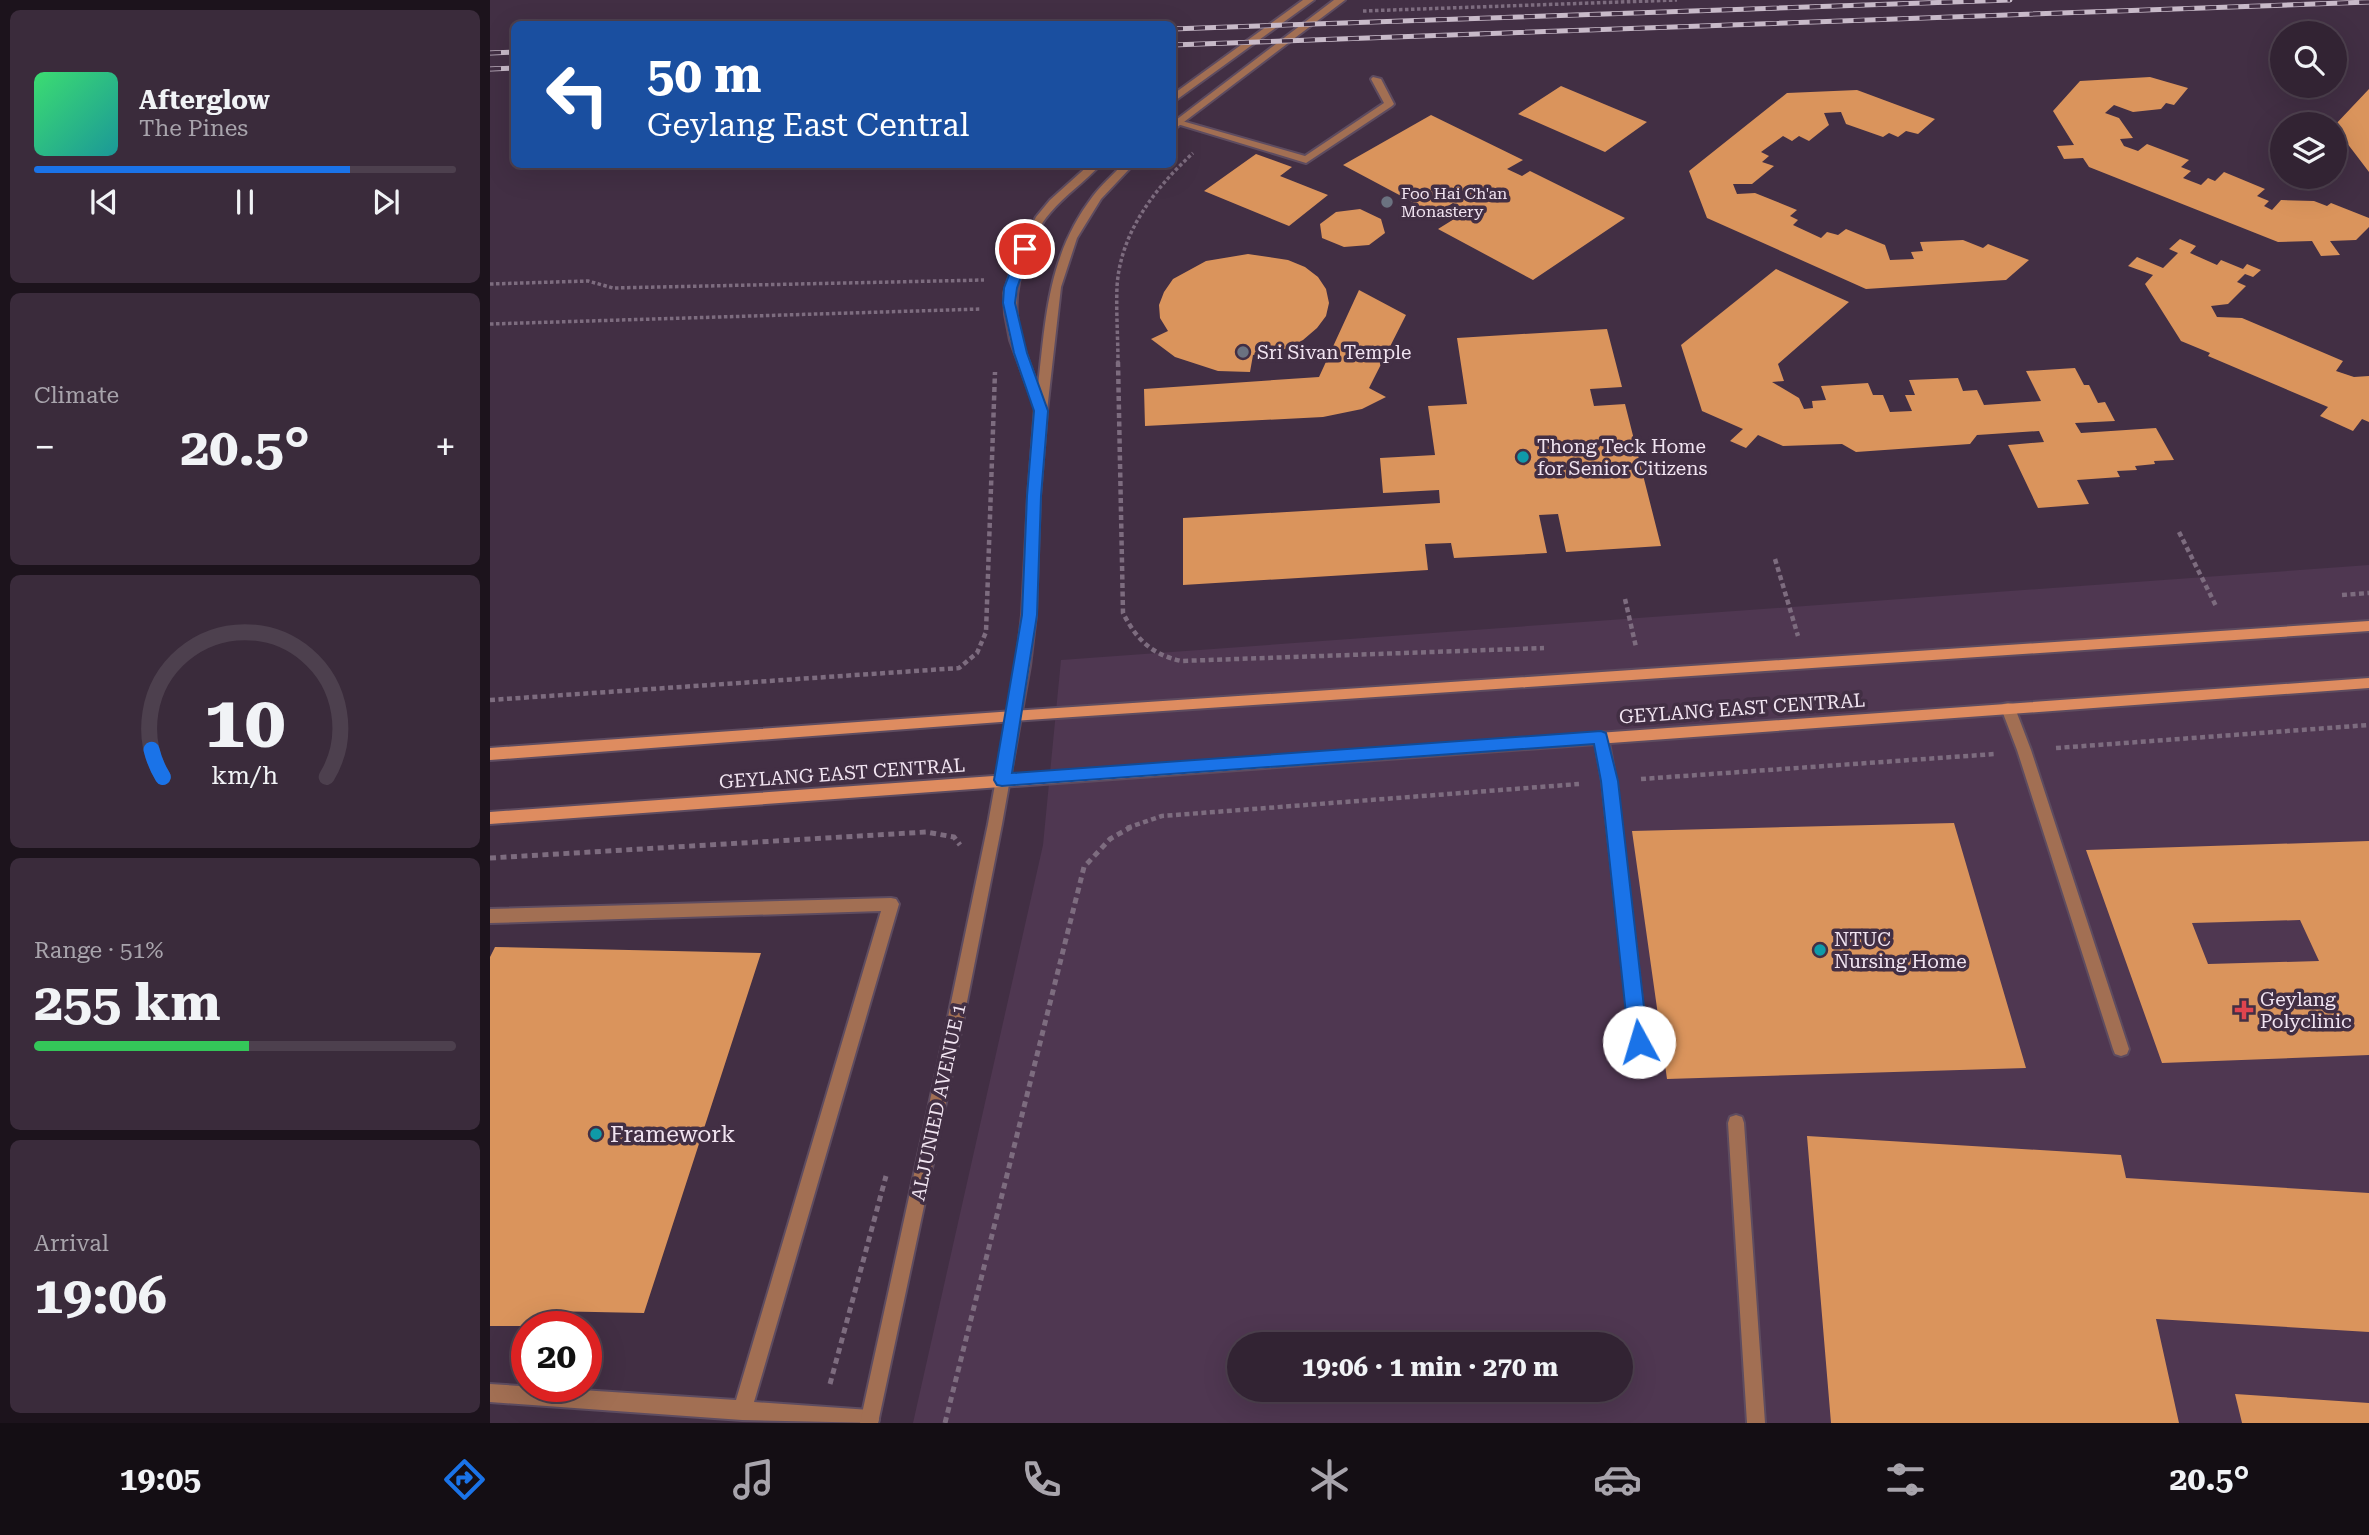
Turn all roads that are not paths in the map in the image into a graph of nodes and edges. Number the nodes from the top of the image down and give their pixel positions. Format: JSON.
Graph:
{"nodes":[{"id":1,"x":1309,"y":0,"type":"edge"},
{"id":2,"x":1340,"y":0,"type":"edge"},
{"id":3,"x":1376,"y":79,"type":"dead end"},
{"id":4,"x":1176,"y":97,"type":"edge"},
{"id":5,"x":1176,"y":126,"type":"edge"},
{"id":6,"x":1092,"y":168,"type":"edge"},
{"id":7,"x":1125,"y":168,"type":"edge"},
{"id":8,"x":1041,"y":411,"type":"junction"},
{"id":9,"x":2369,"y":626,"type":"edge"},
{"id":10,"x":2369,"y":683,"type":"edge"},
{"id":11,"x":2008,"y":708,"type":"junction"},
{"id":12,"x":1014,"y":716,"type":"junction"},
{"id":13,"x":1601,"y":737,"type":"junction"},
{"id":14,"x":490,"y":754,"type":"edge"},
{"id":15,"x":1002,"y":780,"type":"junction"},
{"id":16,"x":490,"y":818,"type":"edge"},
{"id":17,"x":490,"y":916,"type":"edge"},
{"id":18,"x":1639,"y":1042,"type":"dead end"},
{"id":19,"x":2121,"y":1049,"type":"dead end"},
{"id":20,"x":1736,"y":1123,"type":"dead end"},
{"id":21,"x":490,"y":1394,"type":"edge"},
{"id":22,"x":742,"y":1410,"type":"junction"},
{"id":23,"x":869,"y":1421,"type":"edge"},
{"id":24,"x":1756,"y":1423,"type":"edge"}],
"edges":[{"from":1,"to":4,"type":"street"},
{"from":2,"to":5,"type":"street"},
{"from":3,"to":5,"type":"street"},
{"from":6,"to":8,"type":"street"},
{"from":7,"to":8,"type":"street","name":"ALJUNIED AVENUE 1"},
{"from":8,"to":12,"type":"street","name":"ALJUNIED AVENUE 1"},
{"from":9,"to":12,"type":"main road","name":"GEYLANG EAST CENTRAL"},
{"from":10,"to":11,"type":"main road","name":"GEYLANG EAST CENTRAL"},
{"from":11,"to":13,"type":"main road","name":"GEYLANG EAST CENTRAL"},
{"from":11,"to":19,"type":"street"},
{"from":12,"to":14,"type":"main road","name":"GEYLANG EAST CENTRAL"},
{"from":12,"to":15,"type":"street","name":"ALJUNIED AVENUE 1"},
{"from":13,"to":15,"type":"main road","name":"GEYLANG EAST CENTRAL"},
{"from":13,"to":18,"type":"street"},
{"from":15,"to":16,"type":"main road","name":"GEYLANG EAST CENTRAL"},
{"from":15,"to":23,"type":"street","name":"ALJUNIED AVENUE 1"},
{"from":17,"to":22,"type":"street"},
{"from":20,"to":24,"type":"street"},
{"from":21,"to":22,"type":"street"},
{"from":22,"to":23,"type":"street"}]}
